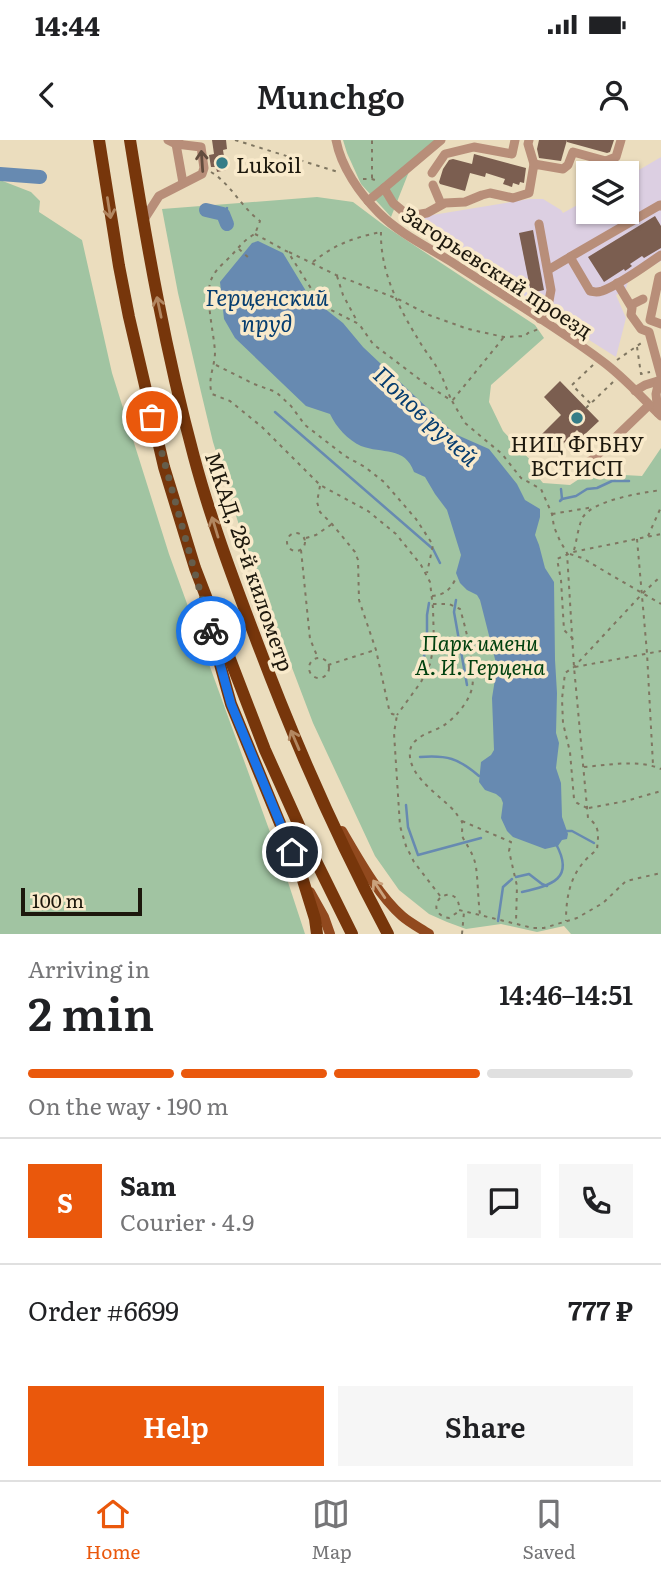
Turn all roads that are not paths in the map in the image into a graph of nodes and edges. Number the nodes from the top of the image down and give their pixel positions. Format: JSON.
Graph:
{"nodes":[{"id":1,"x":99,"y":140,"type":"edge"},
{"id":2,"x":130,"y":140,"type":"edge"},
{"id":3,"x":336,"y":140,"type":"edge"},
{"id":4,"x":441,"y":140,"type":"edge"},
{"id":5,"x":515,"y":140,"type":"edge"},
{"id":6,"x":528,"y":140,"type":"edge"},
{"id":7,"x":621,"y":140,"type":"edge"},
{"id":8,"x":175,"y":141,"type":"edge"},
{"id":9,"x":534,"y":164,"type":"junction"},
{"id":10,"x":432,"y":173,"type":"dead end"},
{"id":11,"x":183,"y":183,"type":"junction"},
{"id":12,"x":433,"y":185,"type":"dead end"},
{"id":13,"x":383,"y":186,"type":"junction"},
{"id":14,"x":368,"y":201,"type":"junction"},
{"id":15,"x":441,"y":205,"type":"junction"},
{"id":16,"x":661,"y":206,"type":"edge"},
{"id":17,"x":143,"y":222,"type":"junction"},
{"id":18,"x":539,"y":224,"type":"dead end"},
{"id":19,"x":661,"y":256,"type":"edge"},
{"id":20,"x":570,"y":257,"type":"junction"},
{"id":21,"x":548,"y":270,"type":"junction"},
{"id":22,"x":661,"y":275,"type":"edge"},
{"id":23,"x":617,"y":284,"type":"junction"},
{"id":24,"x":643,"y":299,"type":"dead end"},
{"id":25,"x":631,"y":305,"type":"junction"},
{"id":26,"x":539,"y":324,"type":"junction"},
{"id":27,"x":661,"y":324,"type":"edge"},
{"id":28,"x":660,"y":379,"type":"edge"},
{"id":29,"x":635,"y":391,"type":"junction"},
{"id":30,"x":649,"y":405,"type":"junction"},
{"id":31,"x":659,"y":415,"type":"edge"},
{"id":32,"x":584,"y":464,"type":"dead end"},
{"id":33,"x":179,"y":518,"type":"junction"},
{"id":34,"x":314,"y":783,"type":"junction"},
{"id":35,"x":302,"y":877,"type":"junction"},
{"id":36,"x":317,"y":934,"type":"edge"},
{"id":37,"x":330,"y":934,"type":"edge"},
{"id":38,"x":352,"y":934,"type":"edge"},
{"id":39,"x":389,"y":934,"type":"edge"},
{"id":40,"x":429,"y":934,"type":"edge"}],
"edges":[{"from":1,"to":33,"type":"highway","one_way":true},
{"from":2,"to":17,"type":"highway","name":"МКАД, 28-й километр"},
{"from":3,"to":14,"type":"street","name":"Загорьевский проезд"},
{"from":4,"to":13,"type":"street"},
{"from":5,"to":10,"type":"street"},
{"from":6,"to":9,"type":"street"},
{"from":7,"to":9,"type":"street"},
{"from":8,"to":11,"type":"street"},
{"from":11,"to":8,"type":"street","one_way":true},
{"from":9,"to":15,"type":"street"},
{"from":11,"to":17,"type":"street"},
{"from":12,"to":15,"type":"street"},
{"from":13,"to":14,"type":"street"},
{"from":13,"to":15,"type":"street"},
{"from":14,"to":26,"type":"street","name":"Загорьевский проезд"},
{"from":16,"to":20,"type":"street"},
{"from":34,"to":17,"type":"highway","name":"МКАД, 28-й километр","one_way":true},
{"from":18,"to":21,"type":"street"},
{"from":19,"to":23,"type":"street"},
{"from":20,"to":21,"type":"street"},
{"from":20,"to":23,"type":"street"},
{"from":21,"to":26,"type":"street"},
{"from":22,"to":27,"type":"street"},
{"from":23,"to":25,"type":"street"},
{"from":24,"to":25,"type":"street"},
{"from":25,"to":28,"type":"street"},
{"from":26,"to":29,"type":"street","name":"Загорьевский проезд"},
{"from":28,"to":29,"type":"street"},
{"from":28,"to":31,"type":"street"},
{"from":29,"to":30,"type":"street","name":"Загорьевский проезд"},
{"from":30,"to":31,"type":"street","name":"Загорьевский проезд"},
{"from":30,"to":32,"type":"street"},
{"from":33,"to":35,"type":"highway"},
{"from":33,"to":38,"type":"highway"},
{"from":34,"to":39,"type":"highway","name":"МКАД, 28-й километр"},
{"from":40,"to":34,"type":"main road","one_way":true},
{"from":35,"to":36,"type":"highway"},
{"from":35,"to":37,"type":"main road"}]}
